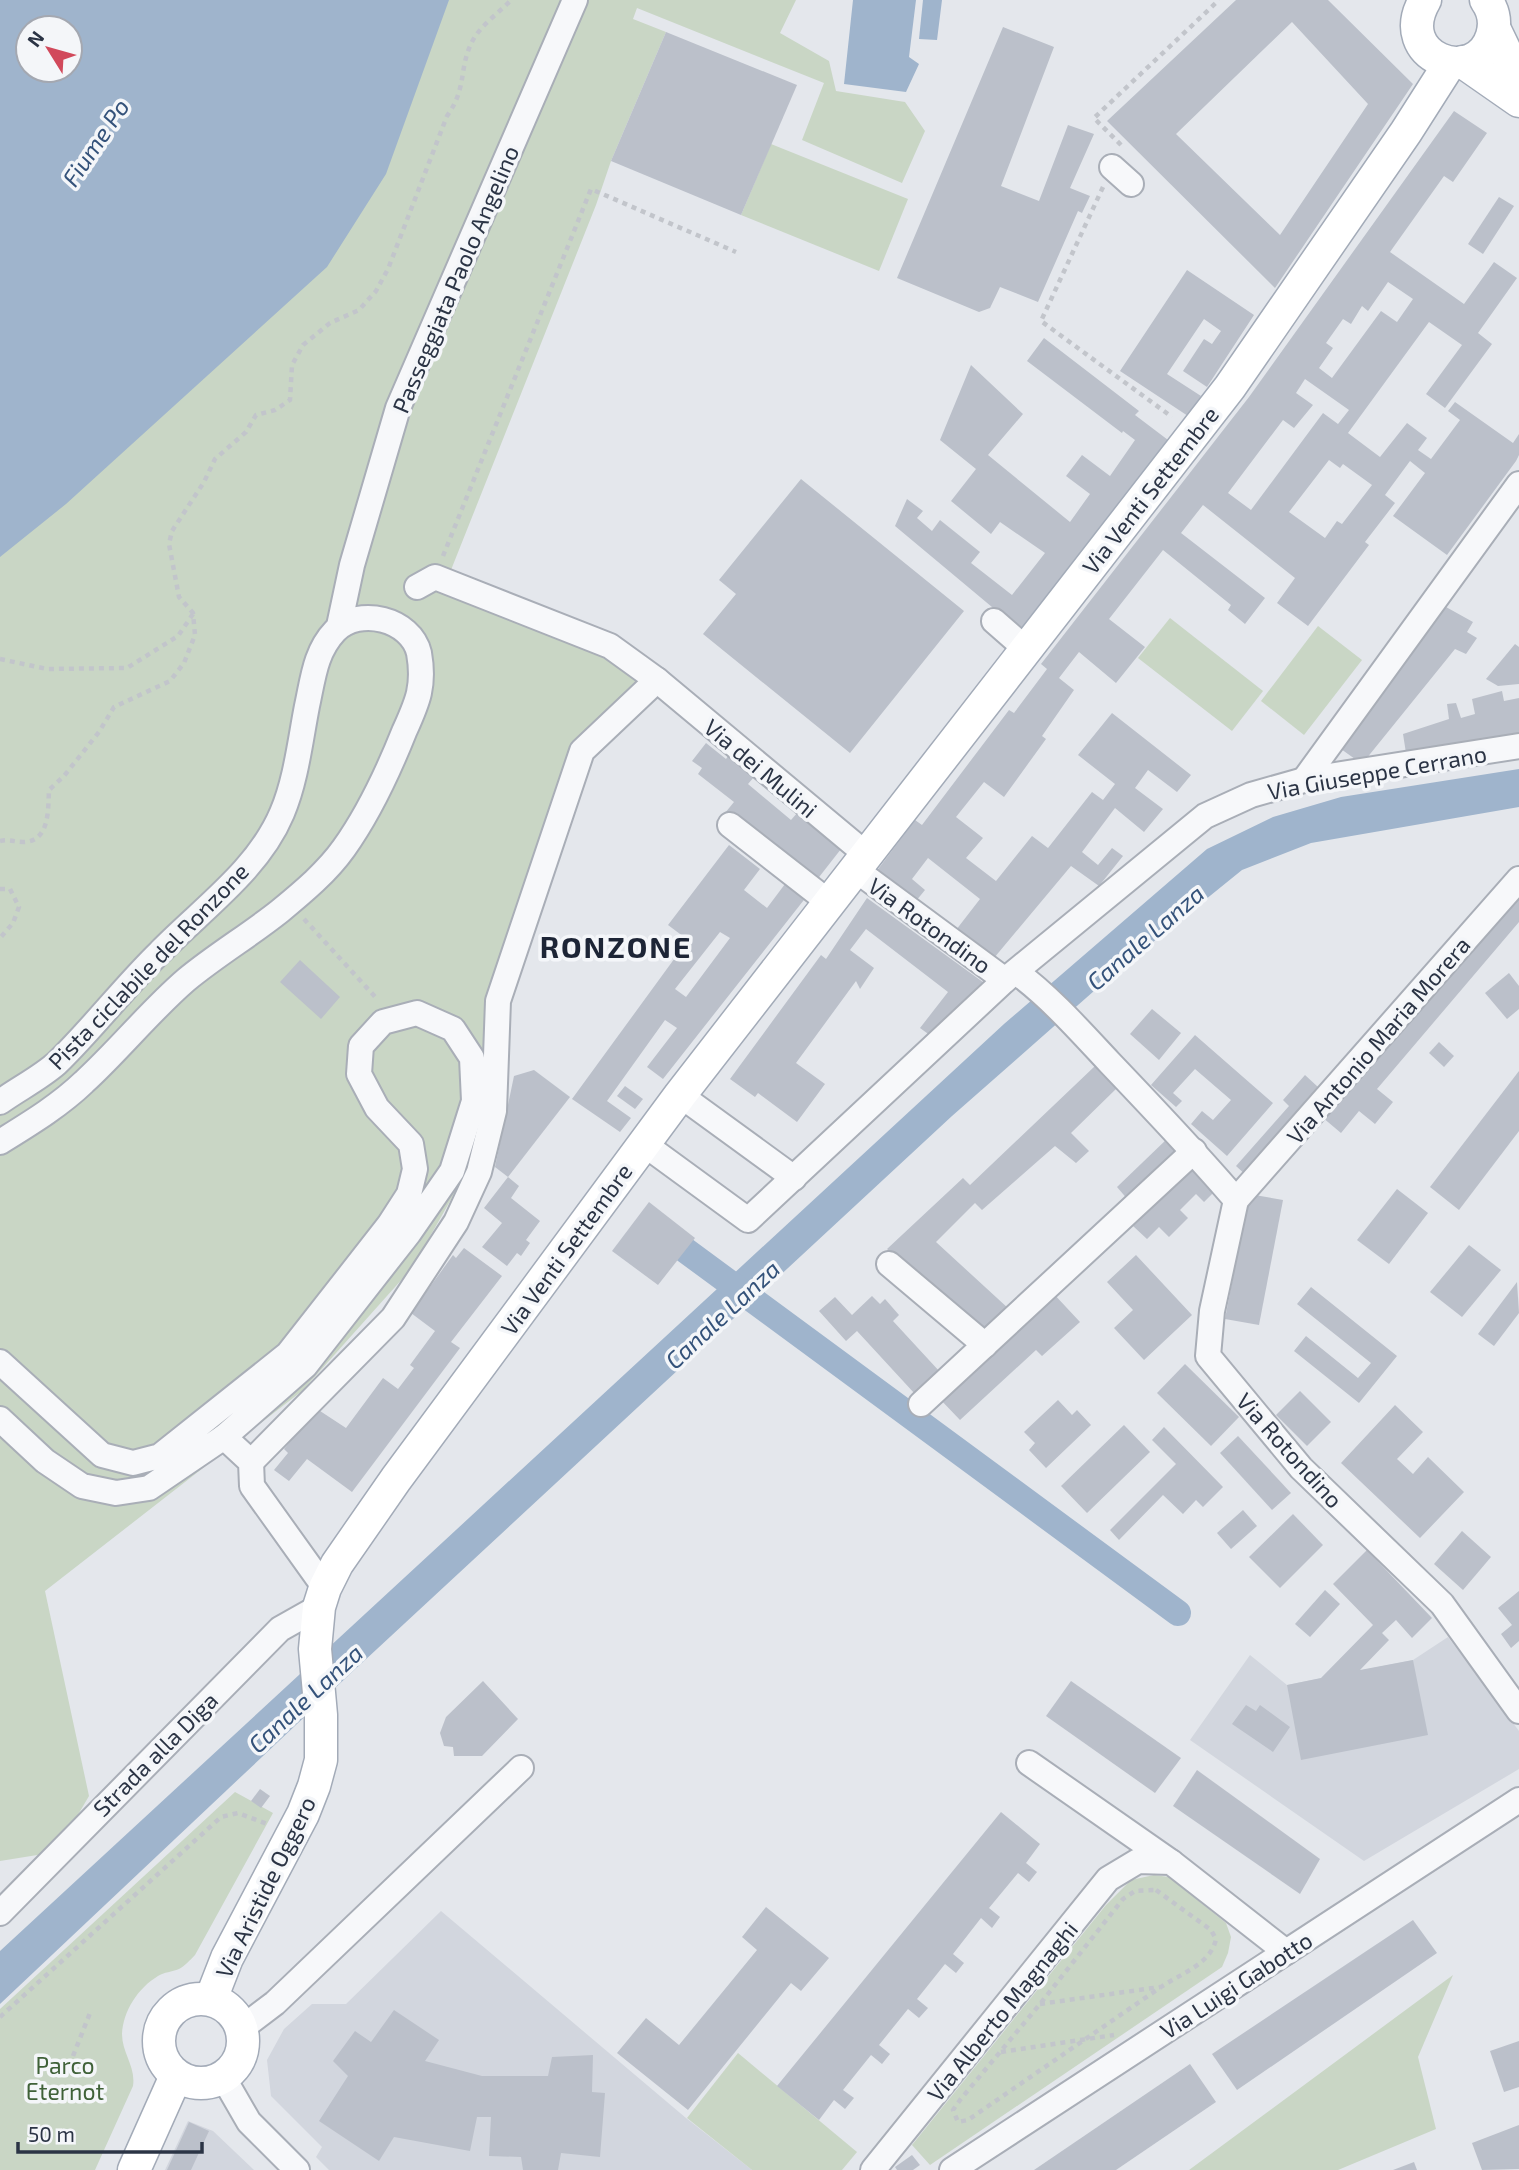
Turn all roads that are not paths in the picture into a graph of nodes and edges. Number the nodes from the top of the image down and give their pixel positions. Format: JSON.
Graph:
{"nodes":[{"id":1,"x":575,"y":0,"type":"edge"},
{"id":2,"x":1393,"y":0,"type":"edge"},
{"id":3,"x":1495,"y":11,"type":"edge"},
{"id":4,"x":1420,"y":12,"type":"edge"},
{"id":5,"x":1457,"y":63,"type":"junction"},
{"id":6,"x":1519,"y":79,"type":"edge"},
{"id":7,"x":1519,"y":101,"type":"edge"},
{"id":8,"x":1112,"y":167,"type":"road end"},
{"id":9,"x":1130,"y":184,"type":"dead end"},
{"id":10,"x":1519,"y":484,"type":"edge"},
{"id":11,"x":426,"y":582,"type":"road end"},
{"id":12,"x":994,"y":621,"type":"dead end"},
{"id":13,"x":339,"y":626,"type":"junction"},
{"id":14,"x":1027,"y":650,"type":"junction"},
{"id":15,"x":657,"y":680,"type":"junction"},
{"id":16,"x":1519,"y":746,"type":"edge"},
{"id":17,"x":1304,"y":780,"type":"junction"},
{"id":18,"x":730,"y":825,"type":"dead end"},
{"id":19,"x":862,"y":862,"type":"junction"},
{"id":20,"x":1519,"y":879,"type":"edge"},
{"id":21,"x":830,"y":902,"type":"junction"},
{"id":22,"x":1018,"y":979,"type":"junction"},
{"id":23,"x":680,"y":1095,"type":"junction"},
{"id":24,"x":0,"y":1102,"type":"edge"},
{"id":25,"x":0,"y":1142,"type":"edge"},
{"id":26,"x":644,"y":1144,"type":"junction"},
{"id":27,"x":1194,"y":1151,"type":"junction"},
{"id":28,"x":794,"y":1178,"type":"junction"},
{"id":29,"x":1236,"y":1200,"type":"junction"},
{"id":30,"x":889,"y":1264,"type":"dead end"},
{"id":31,"x":985,"y":1345,"type":"junction"},
{"id":32,"x":0,"y":1362,"type":"edge"},
{"id":33,"x":921,"y":1404,"type":"dead end"},
{"id":34,"x":0,"y":1419,"type":"edge"},
{"id":35,"x":224,"y":1437,"type":"junction"},
{"id":36,"x":251,"y":1462,"type":"junction"},
{"id":37,"x":322,"y":1597,"type":"junction"},
{"id":38,"x":1519,"y":1711,"type":"edge"},
{"id":39,"x":1029,"y":1763,"type":"dead end"},
{"id":40,"x":521,"y":1768,"type":"dead end"},
{"id":41,"x":1519,"y":1800,"type":"edge"},
{"id":42,"x":1171,"y":1862,"type":"junction"},
{"id":43,"x":0,"y":1913,"type":"edge"},
{"id":44,"x":1286,"y":1952,"type":"junction"},
{"id":45,"x":211,"y":1999,"type":"junction"},
{"id":46,"x":242,"y":2028,"type":"junction"},
{"id":47,"x":176,"y":2076,"type":"junction"},
{"id":48,"x":223,"y":2077,"type":"junction"},
{"id":49,"x":134,"y":2170,"type":"edge"},
{"id":50,"x":297,"y":2170,"type":"edge"},
{"id":51,"x":873,"y":2170,"type":"edge"},
{"id":52,"x":952,"y":2170,"type":"edge"}],
"edges":[{"from":1,"to":13,"type":"street","name":"Passeggiata Paolo Angelino"},
{"from":2,"to":4,"type":"main road"},
{"from":3,"to":5,"type":"main road","name":"Via Venti Settembre"},
{"from":3,"to":6,"type":"main road"},
{"from":4,"to":5,"type":"main road"},
{"from":5,"to":7,"type":"main road"},
{"from":5,"to":14,"type":"main road","name":"Via Venti Settembre"},
{"from":8,"to":9,"type":"street"},
{"from":10,"to":17,"type":"street"},
{"from":11,"to":15,"type":"street","name":"Via dei Mulini"},
{"from":12,"to":14,"type":"street"},
{"from":13,"to":24,"type":"street","name":"Pista ciclabile del Ronzone"},
{"from":13,"to":25,"type":"street","name":"Pista ciclabile del Ronzone"},
{"from":14,"to":19,"type":"main road","name":"Via Venti Settembre"},
{"from":15,"to":19,"type":"street","name":"Via dei Mulini"},
{"from":15,"to":36,"type":"street"},
{"from":16,"to":17,"type":"street","name":"Via Giuseppe Cerrano"},
{"from":17,"to":22,"type":"street","name":"Via Giuseppe Cerrano"},
{"from":18,"to":21,"type":"street"},
{"from":19,"to":21,"type":"main road","name":"Via Venti Settembre"},
{"from":19,"to":22,"type":"street","name":"Via Rotondino"},
{"from":20,"to":29,"type":"street","name":"Via Antonio Maria Morera"},
{"from":21,"to":23,"type":"main road","name":"Via Venti Settembre"},
{"from":22,"to":27,"type":"street","name":"Via Rotondino"},
{"from":22,"to":28,"type":"street","name":"Via Giuseppe Cerrano"},
{"from":23,"to":26,"type":"main road","name":"Via Venti Settembre"},
{"from":23,"to":28,"type":"street"},
{"from":26,"to":28,"type":"street","name":"Via Giuseppe Cerrano"},
{"from":26,"to":37,"type":"main road","name":"Via Venti Settembre"},
{"from":27,"to":29,"type":"street","name":"Via Rotondino"},
{"from":27,"to":31,"type":"street"},
{"from":29,"to":38,"type":"street","name":"Via Rotondino"},
{"from":30,"to":31,"type":"street"},
{"from":31,"to":33,"type":"street"},
{"from":32,"to":35,"type":"street"},
{"from":34,"to":35,"type":"street"},
{"from":35,"to":36,"type":"street"},
{"from":36,"to":37,"type":"street"},
{"from":37,"to":43,"type":"street","name":"Strada alla Diga"},
{"from":37,"to":45,"type":"main road","name":"Via Aristide Oggero"},
{"from":39,"to":42,"type":"street"},
{"from":40,"to":46,"type":"street"},
{"from":41,"to":44,"type":"street","name":"Via Luigi Gabotto"},
{"from":42,"to":44,"type":"street"},
{"from":42,"to":51,"type":"street","name":"Via Alberto Magnaghi"},
{"from":44,"to":52,"type":"street","name":"Via Luigi Gabotto"},
{"from":45,"to":46,"type":"main road","name":"Via Aristide Oggero"},
{"from":45,"to":47,"type":"main road","name":"Via Aristide Oggero"},
{"from":46,"to":48,"type":"main road"},
{"from":47,"to":48,"type":"main road"},
{"from":47,"to":49,"type":"main road"},
{"from":48,"to":50,"type":"street"}]}
